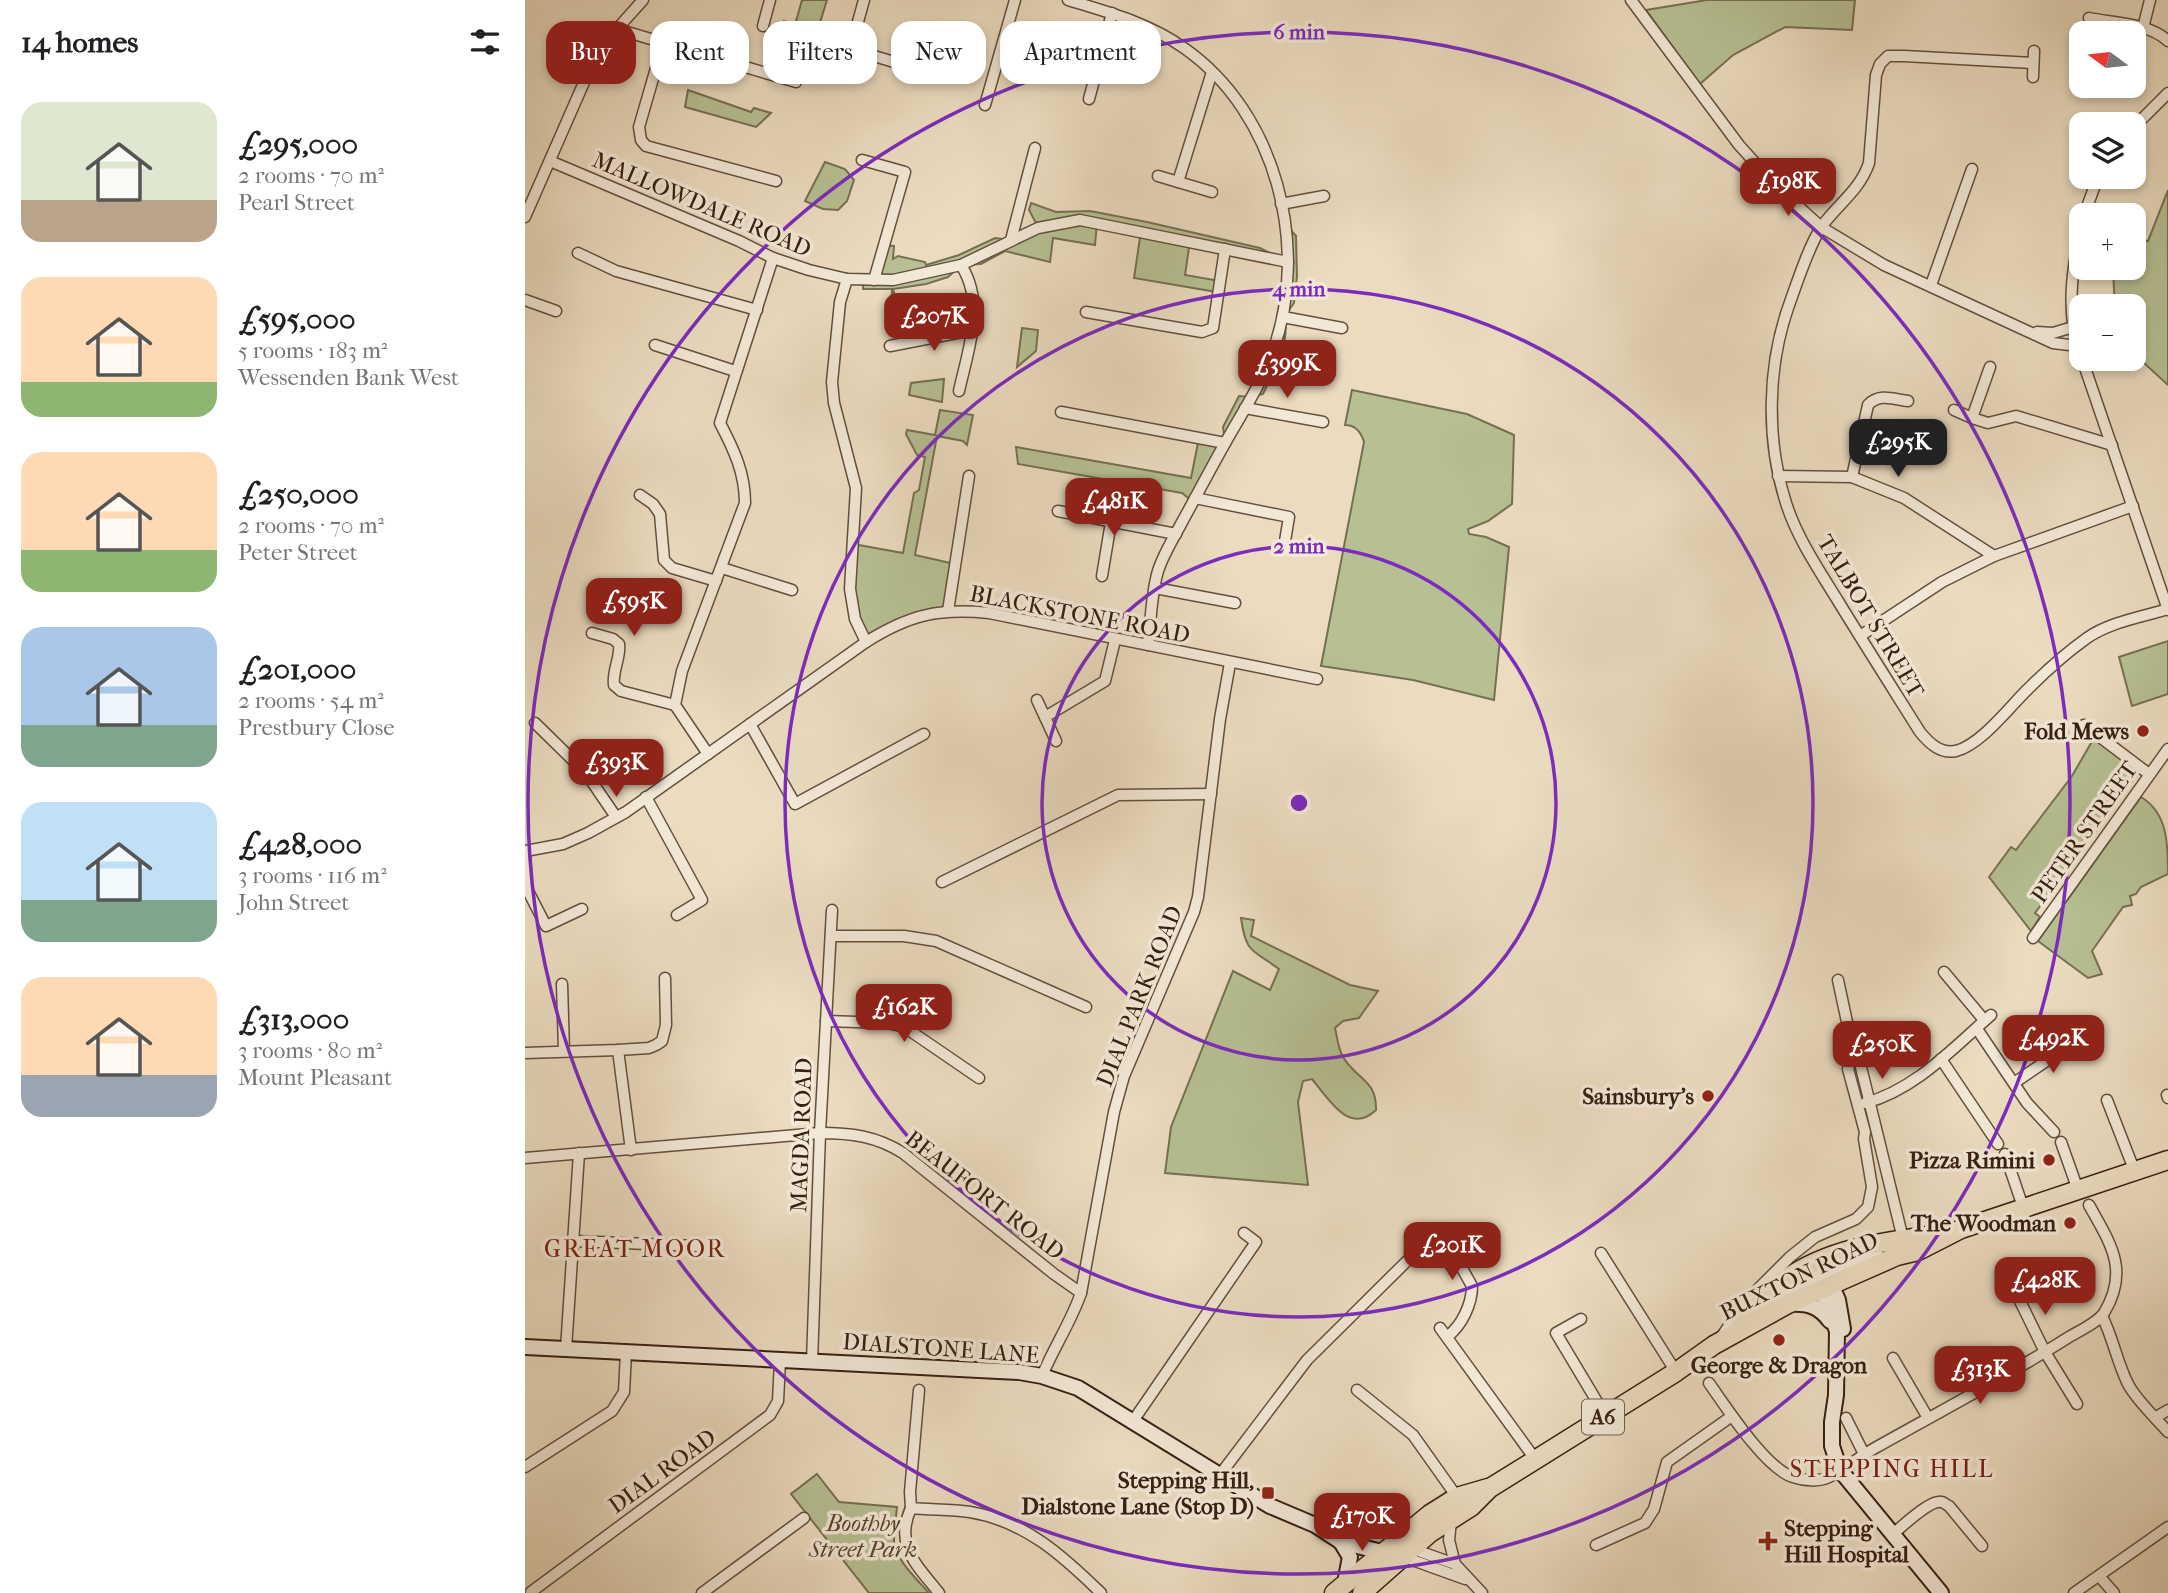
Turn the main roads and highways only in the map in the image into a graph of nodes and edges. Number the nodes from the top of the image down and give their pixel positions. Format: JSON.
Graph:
{"nodes":[{"id":1,"x":2168,"y":1160,"type":"edge"},
{"id":2,"x":1902,"y":1249,"type":"junction"},
{"id":3,"x":1820,"y":1279,"type":"junction"},
{"id":4,"x":1714,"y":1345,"type":"junction"},
{"id":5,"x":1490,"y":1488,"type":"junction"},
{"id":6,"x":1399,"y":1547,"type":"junction"},
{"id":7,"x":1340,"y":1588,"type":"edge"},
{"id":8,"x":1362,"y":1593,"type":"edge"}],
"edges":[{"from":1,"to":2,"type":"highway","number":"A6"},
{"from":2,"to":3,"type":"highway","name":"BUXTON ROAD","number":"A6"},
{"from":2,"to":3,"type":"highway","name":"BUXTON ROAD","number":"A6"},
{"from":3,"to":4,"type":"highway","name":"BUXTON ROAD","number":"A6"},
{"from":3,"to":4,"type":"highway","name":"BUXTON ROAD","number":"A6"},
{"from":4,"to":5,"type":"highway","name":"BUXTON ROAD","number":"A6"},
{"from":5,"to":6,"type":"highway","name":"BUXTON ROAD","number":"A6"},
{"from":5,"to":6,"type":"highway","name":"BUXTON ROAD","number":"A6"},
{"from":6,"to":7,"type":"highway","name":"BUXTON ROAD","number":"A6"},
{"from":6,"to":8,"type":"highway","name":"BUXTON ROAD","number":"A6"}]}
